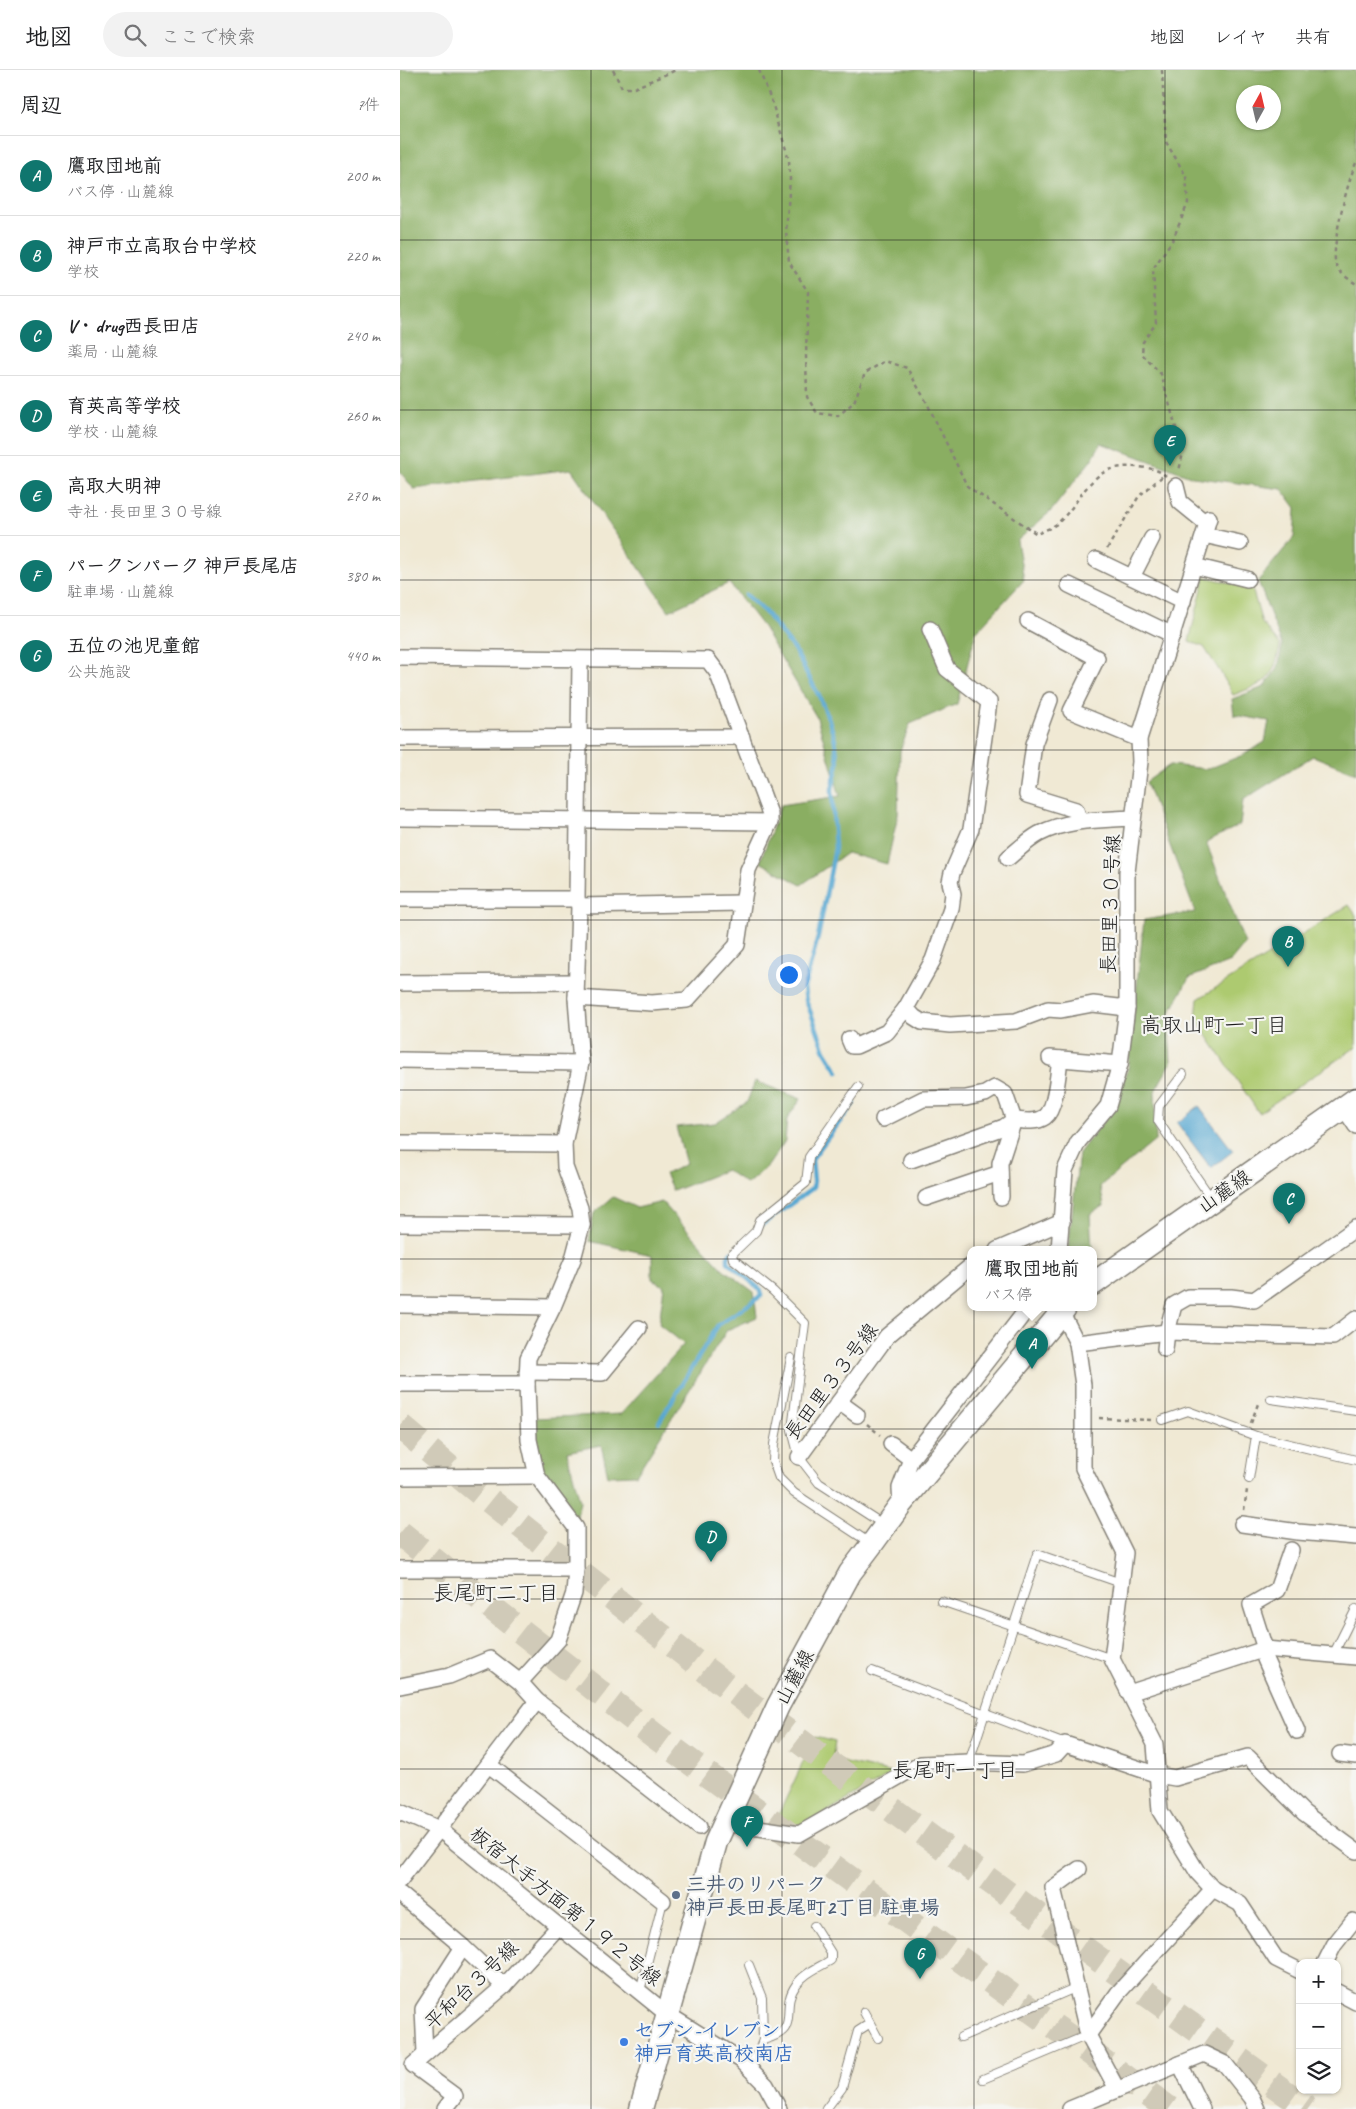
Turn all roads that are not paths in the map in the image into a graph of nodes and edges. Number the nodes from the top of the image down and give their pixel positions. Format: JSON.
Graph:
{"nodes":[{"id":1,"x":1176,"y":486,"type":"road end"},
{"id":2,"x":1207,"y":525,"type":"junction"},
{"id":3,"x":1152,"y":538,"type":"dead end"},
{"id":4,"x":1240,"y":543,"type":"dead end"},
{"id":5,"x":1098,"y":561,"type":"road end"},
{"id":6,"x":1194,"y":566,"type":"junction"},
{"id":7,"x":1132,"y":577,"type":"junction"},
{"id":8,"x":1247,"y":579,"type":"dead end"},
{"id":9,"x":1069,"y":584,"type":"dead end"},
{"id":10,"x":1183,"y":602,"type":"junction"},
{"id":11,"x":1028,"y":621,"type":"dead end"},
{"id":12,"x":930,"y":629,"type":"dead end"},
{"id":13,"x":1173,"y":635,"type":"junction"},
{"id":14,"x":400,"y":657,"type":"edge"},
{"id":15,"x":580,"y":660,"type":"junction"},
{"id":16,"x":1050,"y":700,"type":"dead end"},
{"id":17,"x":742,"y":737,"type":"junction"},
{"id":18,"x":400,"y":738,"type":"edge"},
{"id":19,"x":579,"y":738,"type":"junction"},
{"id":20,"x":1139,"y":739,"type":"junction"},
{"id":21,"x":400,"y":818,"type":"edge"},
{"id":22,"x":1133,"y":818,"type":"junction"},
{"id":23,"x":577,"y":819,"type":"junction"},
{"id":24,"x":1080,"y":821,"type":"junction"},
{"id":25,"x":770,"y":822,"type":"junction"},
{"id":26,"x":1008,"y":858,"type":"dead end"},
{"id":27,"x":400,"y":899,"type":"edge"},
{"id":28,"x":578,"y":902,"type":"junction"},
{"id":29,"x":742,"y":903,"type":"junction"},
{"id":30,"x":576,"y":982,"type":"junction"},
{"id":31,"x":400,"y":983,"type":"edge"},
{"id":32,"x":576,"y":998,"type":"junction"},
{"id":33,"x":906,"y":1008,"type":"junction"},
{"id":34,"x":1127,"y":1008,"type":"junction"},
{"id":35,"x":850,"y":1039,"type":"dead end"},
{"id":36,"x":400,"y":1060,"type":"edge"},
{"id":37,"x":581,"y":1064,"type":"junction"},
{"id":38,"x":1120,"y":1064,"type":"junction"},
{"id":39,"x":1183,"y":1074,"type":"dead end"},
{"id":40,"x":858,"y":1087,"type":"dead end"},
{"id":41,"x":1352,"y":1111,"type":"edge"},
{"id":42,"x":883,"y":1119,"type":"dead end"},
{"id":43,"x":1014,"y":1120,"type":"junction"},
{"id":44,"x":400,"y":1143,"type":"edge"},
{"id":45,"x":564,"y":1144,"type":"junction"},
{"id":46,"x":910,"y":1160,"type":"dead end"},
{"id":47,"x":1000,"y":1173,"type":"junction"},
{"id":48,"x":1001,"y":1197,"type":"dead end"},
{"id":49,"x":926,"y":1198,"type":"dead end"},
{"id":50,"x":1212,"y":1200,"type":"junction"},
{"id":51,"x":1062,"y":1222,"type":"junction"},
{"id":52,"x":400,"y":1224,"type":"edge"},
{"id":53,"x":582,"y":1225,"type":"junction"},
{"id":54,"x":1356,"y":1228,"type":"edge"},
{"id":55,"x":1007,"y":1246,"type":"edge"},
{"id":56,"x":1059,"y":1246,"type":"edge"},
{"id":57,"x":967,"y":1269,"type":"edge"},
{"id":58,"x":1097,"y":1281,"type":"edge"},
{"id":59,"x":400,"y":1305,"type":"edge"},
{"id":60,"x":553,"y":1307,"type":"junction"},
{"id":61,"x":1026,"y":1311,"type":"edge"},
{"id":62,"x":1062,"y":1311,"type":"edge"},
{"id":63,"x":1063,"y":1311,"type":"edge"},
{"id":64,"x":1356,"y":1319,"type":"edge"},
{"id":65,"x":639,"y":1328,"type":"dead end"},
{"id":66,"x":1167,"y":1332,"type":"junction"},
{"id":67,"x":1077,"y":1343,"type":"junction"},
{"id":68,"x":1165,"y":1349,"type":"dead end"},
{"id":69,"x":791,"y":1358,"type":"dead end"},
{"id":70,"x":527,"y":1378,"type":"junction"},
{"id":71,"x":400,"y":1384,"type":"edge"},
{"id":72,"x":1271,"y":1399,"type":"road end"},
{"id":73,"x":839,"y":1402,"type":"junction"},
{"id":74,"x":1356,"y":1411,"type":"edge"},
{"id":75,"x":857,"y":1415,"type":"road end"},
{"id":76,"x":1162,"y":1420,"type":"dead end"},
{"id":77,"x":1256,"y":1436,"type":"junction"},
{"id":78,"x":891,"y":1444,"type":"road end"},
{"id":79,"x":799,"y":1457,"type":"junction"},
{"id":80,"x":911,"y":1459,"type":"junction"},
{"id":81,"x":1356,"y":1460,"type":"edge"},
{"id":82,"x":536,"y":1476,"type":"junction"},
{"id":83,"x":400,"y":1477,"type":"edge"},
{"id":84,"x":1249,"y":1479,"type":"dead end"},
{"id":85,"x":900,"y":1504,"type":"junction"},
{"id":86,"x":875,"y":1519,"type":"dead end"},
{"id":87,"x":1242,"y":1524,"type":"dead end"},
{"id":88,"x":1356,"y":1536,"type":"edge"},
{"id":89,"x":872,"y":1544,"type":"junction"},
{"id":90,"x":1291,"y":1550,"type":"dead end"},
{"id":91,"x":400,"y":1569,"type":"edge"},
{"id":92,"x":576,"y":1569,"type":"junction"},
{"id":93,"x":1122,"y":1583,"type":"junction"},
{"id":94,"x":941,"y":1601,"type":"dead end"},
{"id":95,"x":1356,"y":1609,"type":"edge"},
{"id":96,"x":1014,"y":1626,"type":"junction"},
{"id":97,"x":1265,"y":1648,"type":"junction"},
{"id":98,"x":1333,"y":1655,"type":"junction"},
{"id":99,"x":1356,"y":1657,"type":"edge"},
{"id":100,"x":1112,"y":1659,"type":"junction"},
{"id":101,"x":872,"y":1671,"type":"dead end"},
{"id":102,"x":520,"y":1682,"type":"junction"},
{"id":103,"x":400,"y":1686,"type":"edge"},
{"id":104,"x":1128,"y":1693,"type":"junction"},
{"id":105,"x":537,"y":1701,"type":"junction"},
{"id":106,"x":985,"y":1714,"type":"junction"},
{"id":107,"x":1297,"y":1731,"type":"dead end"},
{"id":108,"x":1065,"y":1744,"type":"junction"},
{"id":109,"x":1340,"y":1754,"type":"dead end"},
{"id":110,"x":1356,"y":1756,"type":"edge"},
{"id":111,"x":969,"y":1762,"type":"junction"},
{"id":112,"x":489,"y":1765,"type":"junction"},
{"id":113,"x":1158,"y":1775,"type":"junction"},
{"id":114,"x":400,"y":1812,"type":"edge"},
{"id":115,"x":725,"y":1822,"type":"junction"},
{"id":116,"x":699,"y":1827,"type":"dead end"},
{"id":117,"x":439,"y":1829,"type":"junction"},
{"id":118,"x":1356,"y":1851,"type":"edge"},
{"id":119,"x":1079,"y":1869,"type":"dead end"},
{"id":120,"x":400,"y":1880,"type":"edge"},
{"id":121,"x":1213,"y":1889,"type":"junction"},
{"id":122,"x":400,"y":1894,"type":"edge"},
{"id":123,"x":663,"y":1901,"type":"joint"},
{"id":124,"x":1353,"y":1921,"type":"dead end"},
{"id":125,"x":559,"y":1926,"type":"junction"},
{"id":126,"x":814,"y":1926,"type":"dead end"},
{"id":127,"x":463,"y":1948,"type":"junction"},
{"id":128,"x":1327,"y":1959,"type":"edge"},
{"id":129,"x":750,"y":1965,"type":"dead end"},
{"id":130,"x":1296,"y":1969,"type":"edge"},
{"id":131,"x":504,"y":1986,"type":"junction"},
{"id":132,"x":1075,"y":1988,"type":"junction"},
{"id":133,"x":640,"y":1992,"type":"junction"},
{"id":134,"x":864,"y":2012,"type":"dead end"},
{"id":135,"x":667,"y":2014,"type":"junction"},
{"id":136,"x":870,"y":2024,"type":"junction"},
{"id":137,"x":1088,"y":2035,"type":"junction"},
{"id":138,"x":961,"y":2037,"type":"dead end"},
{"id":139,"x":878,"y":2038,"type":"dead end"},
{"id":140,"x":763,"y":2040,"type":"junction"},
{"id":141,"x":425,"y":2053,"type":"junction"},
{"id":142,"x":1180,"y":2064,"type":"junction"},
{"id":143,"x":748,"y":2067,"type":"junction"},
{"id":144,"x":983,"y":2079,"type":"dead end"},
{"id":145,"x":1117,"y":2089,"type":"junction"},
{"id":146,"x":445,"y":2109,"type":"edge"},
{"id":147,"x":641,"y":2109,"type":"edge"},
{"id":148,"x":779,"y":2109,"type":"edge"},
{"id":149,"x":826,"y":2109,"type":"edge"},
{"id":150,"x":1070,"y":2109,"type":"edge"},
{"id":151,"x":1202,"y":2109,"type":"edge"},
{"id":152,"x":1257,"y":2109,"type":"edge"}],
"edges":[{"from":1,"to":2,"type":"street"},
{"from":2,"to":4,"type":"street"},
{"from":2,"to":6,"type":"street","name":"長田里３０号線"},
{"from":3,"to":7,"type":"street"},
{"from":5,"to":7,"type":"street"},
{"from":6,"to":8,"type":"street"},
{"from":6,"to":10,"type":"street","name":"長田里３０号線"},
{"from":7,"to":10,"type":"street"},
{"from":9,"to":13,"type":"street"},
{"from":10,"to":13,"type":"street","name":"長田里３０号線"},
{"from":11,"to":20,"type":"street"},
{"from":12,"to":33,"type":"street"},
{"from":13,"to":20,"type":"street","name":"長田里３０号線"},
{"from":14,"to":15,"type":"street"},
{"from":15,"to":17,"type":"street"},
{"from":15,"to":19,"type":"street"},
{"from":16,"to":24,"type":"street"},
{"from":17,"to":19,"type":"street"},
{"from":17,"to":25,"type":"street"},
{"from":18,"to":19,"type":"street"},
{"from":19,"to":23,"type":"street"},
{"from":20,"to":22,"type":"street","name":"長田里３０号線"},
{"from":21,"to":23,"type":"street"},
{"from":22,"to":24,"type":"street"},
{"from":22,"to":34,"type":"street","name":"長田里３０号線"},
{"from":23,"to":25,"type":"street"},
{"from":23,"to":28,"type":"street"},
{"from":24,"to":26,"type":"street"},
{"from":25,"to":29,"type":"street"},
{"from":27,"to":28,"type":"street"},
{"from":28,"to":29,"type":"street"},
{"from":28,"to":30,"type":"street"},
{"from":29,"to":32,"type":"street"},
{"from":30,"to":31,"type":"street"},
{"from":30,"to":32,"type":"street"},
{"from":32,"to":37,"type":"street"},
{"from":33,"to":34,"type":"street"},
{"from":33,"to":35,"type":"street"},
{"from":34,"to":38,"type":"street","name":"長田里３０号線"},
{"from":36,"to":37,"type":"street"},
{"from":37,"to":45,"type":"street"},
{"from":38,"to":43,"type":"street"},
{"from":38,"to":51,"type":"street","name":"長田里３０号線"},
{"from":39,"to":50,"type":"lane"},
{"from":40,"to":79,"type":"lane"},
{"from":41,"to":50,"type":"main road","name":"山麓線"},
{"from":42,"to":43,"type":"street"},
{"from":43,"to":46,"type":"street"},
{"from":43,"to":47,"type":"street"},
{"from":44,"to":45,"type":"street"},
{"from":45,"to":53,"type":"street"},
{"from":47,"to":48,"type":"street"},
{"from":47,"to":49,"type":"street"},
{"from":50,"to":58,"type":"main road","name":"山麓線"},
{"from":51,"to":55,"type":"street"},
{"from":51,"to":56,"type":"street","name":"長田里３０号線"},
{"from":52,"to":53,"type":"street"},
{"from":53,"to":60,"type":"street"},
{"from":54,"to":66,"type":"street"},
{"from":57,"to":73,"type":"street","name":"長田里３３号線"},
{"from":59,"to":60,"type":"street"},
{"from":60,"to":70,"type":"street"},
{"from":61,"to":80,"type":"street"},
{"from":62,"to":85,"type":"main road","name":"山麓線"},
{"from":63,"to":67,"type":"street"},
{"from":64,"to":66,"type":"street"},
{"from":65,"to":70,"type":"street"},
{"from":66,"to":67,"type":"street"},
{"from":66,"to":68,"type":"street"},
{"from":67,"to":93,"type":"street"},
{"from":69,"to":89,"type":"lane"},
{"from":70,"to":71,"type":"street"},
{"from":70,"to":82,"type":"street"},
{"from":72,"to":74,"type":"lane"},
{"from":73,"to":75,"type":"street"},
{"from":73,"to":79,"type":"street","name":"長田里３３号線"},
{"from":76,"to":77,"type":"lane"},
{"from":77,"to":81,"type":"lane"},
{"from":77,"to":84,"type":"lane"},
{"from":78,"to":80,"type":"street"},
{"from":79,"to":86,"type":"lane","name":"長田里３３号線"},
{"from":80,"to":85,"type":"street"},
{"from":82,"to":83,"type":"street"},
{"from":82,"to":92,"type":"street"},
{"from":85,"to":89,"type":"main road","name":"山麓線"},
{"from":87,"to":88,"type":"street"},
{"from":89,"to":115,"type":"main road","name":"山麓線"},
{"from":90,"to":97,"type":"street"},
{"from":91,"to":92,"type":"street"},
{"from":92,"to":102,"type":"street"},
{"from":93,"to":96,"type":"lane"},
{"from":93,"to":100,"type":"street"},
{"from":94,"to":96,"type":"lane"},
{"from":95,"to":98,"type":"lane"},
{"from":96,"to":100,"type":"lane"},
{"from":96,"to":106,"type":"lane"},
{"from":97,"to":98,"type":"street"},
{"from":97,"to":104,"type":"street"},
{"from":97,"to":107,"type":"street"},
{"from":98,"to":99,"type":"street"},
{"from":100,"to":104,"type":"street"},
{"from":101,"to":106,"type":"lane"},
{"from":102,"to":103,"type":"street"},
{"from":102,"to":105,"type":"street"},
{"from":104,"to":113,"type":"street"},
{"from":105,"to":112,"type":"street"},
{"from":105,"to":116,"type":"street"},
{"from":106,"to":108,"type":"lane"},
{"from":106,"to":111,"type":"lane"},
{"from":108,"to":111,"type":"street"},
{"from":108,"to":113,"type":"street"},
{"from":109,"to":110,"type":"street"},
{"from":111,"to":115,"type":"street"},
{"from":112,"to":117,"type":"street"},
{"from":112,"to":123,"type":"street"},
{"from":113,"to":118,"type":"street"},
{"from":113,"to":121,"type":"street"},
{"from":114,"to":117,"type":"street","name":"板宿大手方面第１９２号線"},
{"from":115,"to":135,"type":"main road","name":"山麓線"},
{"from":117,"to":120,"type":"street"},
{"from":117,"to":125,"type":"street","name":"板宿大手方面第１９２号線"},
{"from":119,"to":132,"type":"street"},
{"from":121,"to":130,"type":"street"},
{"from":121,"to":137,"type":"street"},
{"from":122,"to":127,"type":"street"},
{"from":123,"to":133,"type":"lane"},
{"from":124,"to":128,"type":"street"},
{"from":125,"to":131,"type":"street","name":"平和台３号線"},
{"from":125,"to":133,"type":"street","name":"板宿大手方面第１９２号線"},
{"from":126,"to":140,"type":"lane"},
{"from":127,"to":131,"type":"street"},
{"from":127,"to":141,"type":"street"},
{"from":129,"to":140,"type":"lane"},
{"from":131,"to":141,"type":"street","name":"平和台３号線"},
{"from":132,"to":137,"type":"street"},
{"from":132,"to":138,"type":"lane"},
{"from":133,"to":135,"type":"street","name":"板宿大手方面第１９２号線"},
{"from":134,"to":136,"type":"lane"},
{"from":135,"to":143,"type":"street","name":"板宿大手方面第１９２号線"},
{"from":135,"to":147,"type":"main road","name":"山麓線"},
{"from":136,"to":139,"type":"lane"},
{"from":136,"to":149,"type":"lane"},
{"from":137,"to":144,"type":"lane"},
{"from":137,"to":145,"type":"street"},
{"from":140,"to":143,"type":"lane"},
{"from":141,"to":146,"type":"street","name":"平和台３号線"},
{"from":142,"to":145,"type":"street"},
{"from":142,"to":151,"type":"street"},
{"from":142,"to":152,"type":"street"},
{"from":143,"to":148,"type":"street","name":"板宿大手方面第１９２号線"},
{"from":145,"to":150,"type":"street"}]}
